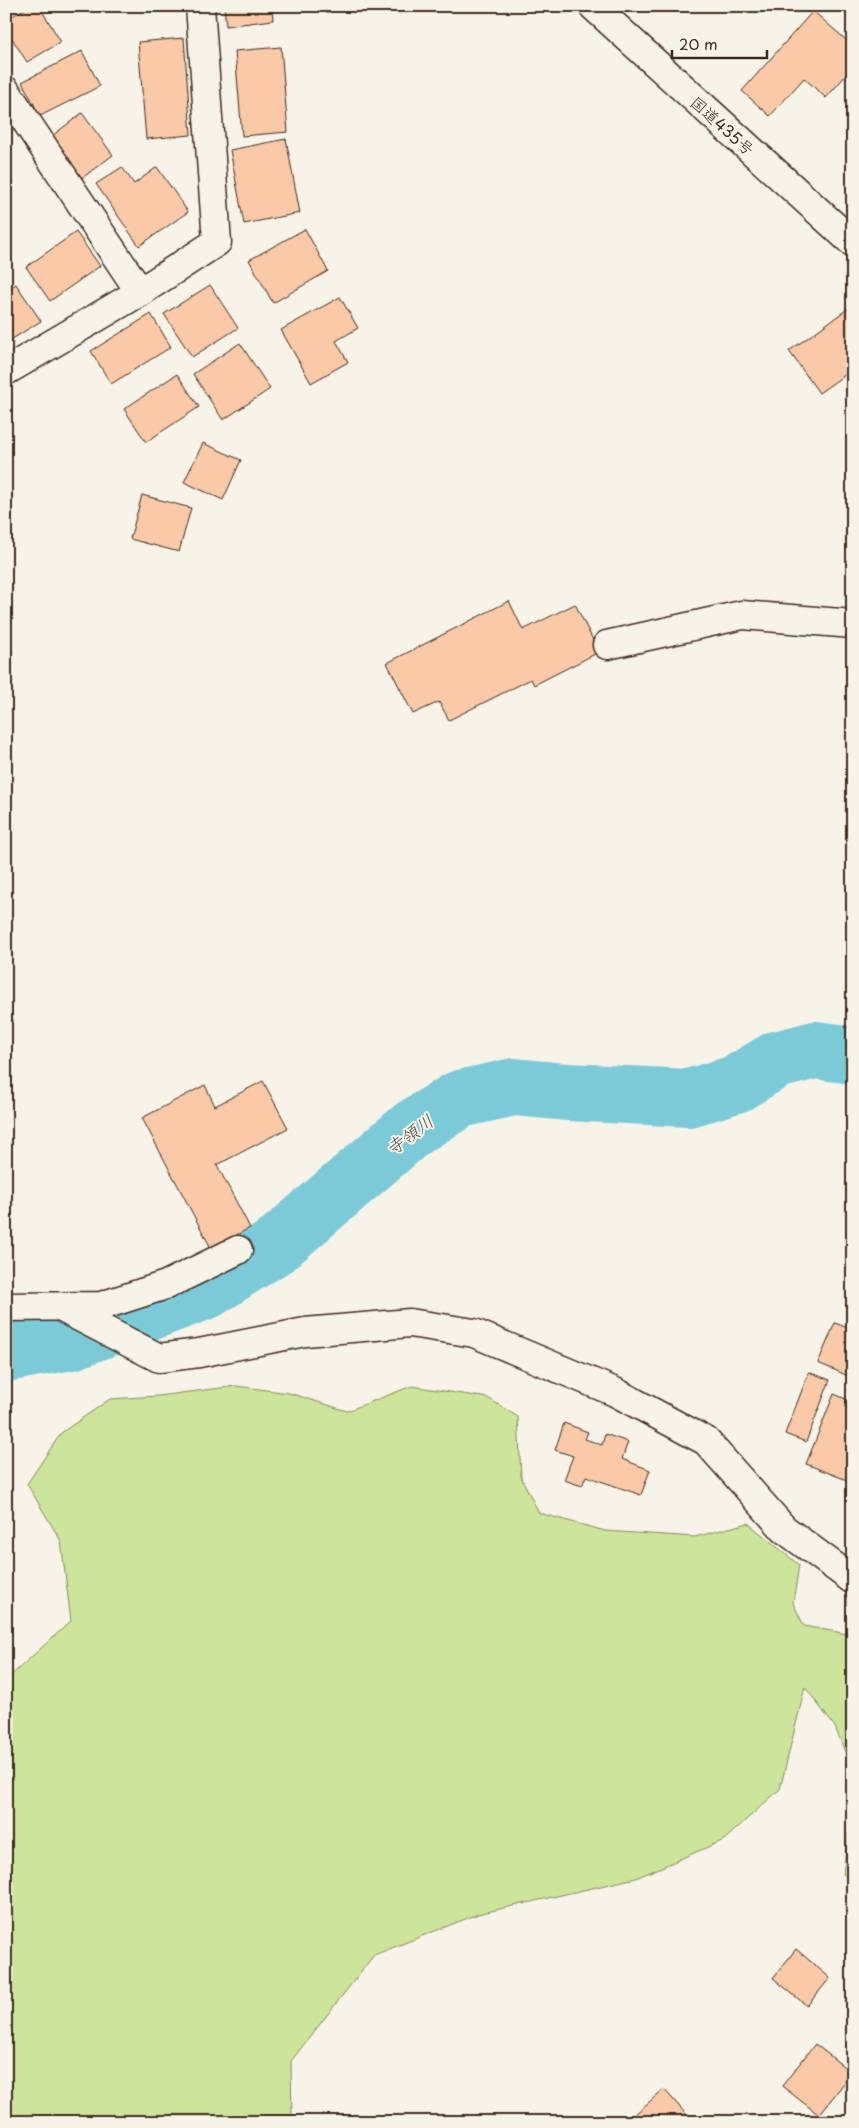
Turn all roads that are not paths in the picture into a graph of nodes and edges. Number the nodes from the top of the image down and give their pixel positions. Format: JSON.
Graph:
{"nodes":[{"id":1,"x":200,"y":6,"type":"edge"},
{"id":2,"x":593,"y":6,"type":"edge"},
{"id":3,"x":6,"y":91,"type":"edge"},
{"id":4,"x":853,"y":243,"type":"edge"},
{"id":5,"x":140,"y":292,"type":"junction"},
{"id":6,"x":6,"y":371,"type":"edge"},
{"id":7,"x":853,"y":624,"type":"edge"},
{"id":8,"x":607,"y":645,"type":"dead end"},
{"id":9,"x":238,"y":1250,"type":"dead end"},
{"id":10,"x":6,"y":1307,"type":"edge"},
{"id":11,"x":67,"y":1310,"type":"junction"},
{"id":12,"x":853,"y":1580,"type":"edge"}],
"edges":[{"from":1,"to":5,"type":"main road"},
{"from":2,"to":4,"type":"main road","name":"国道435号"},
{"from":3,"to":5,"type":"main road"},
{"from":5,"to":6,"type":"main road"},
{"from":7,"to":8,"type":"main road"},
{"from":9,"to":11,"type":"main road"},
{"from":10,"to":11,"type":"main road"},
{"from":11,"to":12,"type":"main road"}]}
